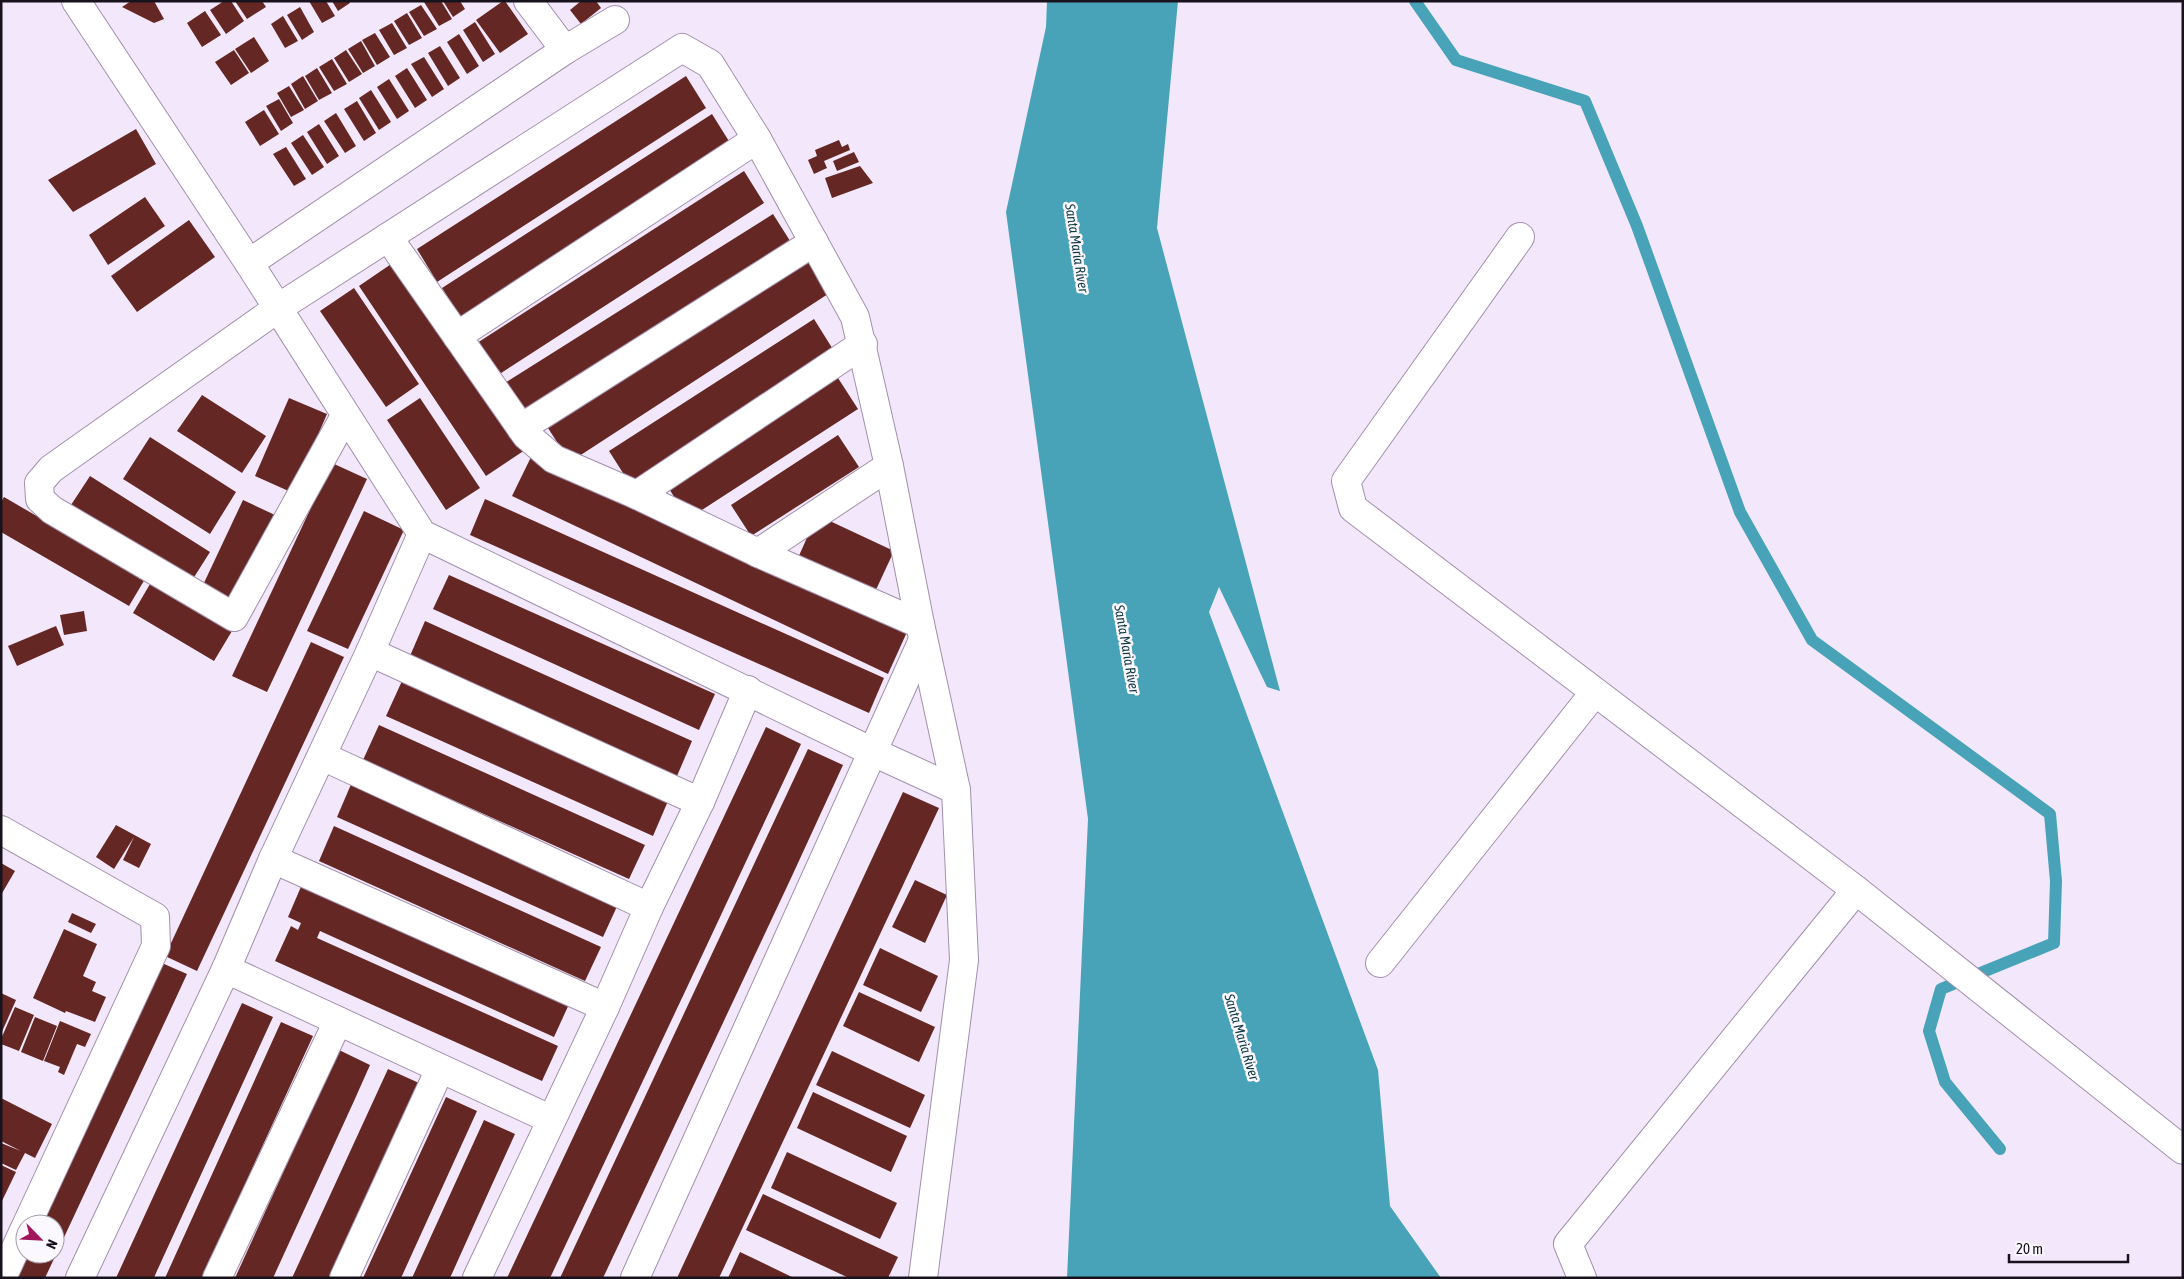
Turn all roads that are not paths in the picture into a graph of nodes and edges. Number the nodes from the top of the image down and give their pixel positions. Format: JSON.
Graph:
{"nodes":[{"id":1,"x":76,"y":1,"type":"edge"},
{"id":2,"x":528,"y":1,"type":"edge"},
{"id":3,"x":615,"y":20,"type":"dead end"},
{"id":4,"x":565,"y":50,"type":"junction"},
{"id":5,"x":756,"y":139,"type":"junction"},
{"id":6,"x":388,"y":237,"type":"junction"},
{"id":7,"x":1520,"y":238,"type":"dead end"},
{"id":8,"x":814,"y":242,"type":"junction"},
{"id":9,"x":249,"y":263,"type":"junction"},
{"id":10,"x":278,"y":308,"type":"junction"},
{"id":11,"x":457,"y":336,"type":"junction"},
{"id":12,"x":862,"y":344,"type":"junction"},
{"id":13,"x":346,"y":416,"type":"junction"},
{"id":14,"x":521,"y":428,"type":"junction"},
{"id":15,"x":889,"y":466,"type":"junction"},
{"id":16,"x":637,"y":496,"type":"junction"},
{"id":17,"x":422,"y":534,"type":"junction"},
{"id":18,"x":758,"y":553,"type":"junction"},
{"id":19,"x":922,"y":632,"type":"junction"},
{"id":20,"x":370,"y":652,"type":"junction"},
{"id":21,"x":748,"y":690,"type":"junction"},
{"id":22,"x":1595,"y":692,"type":"junction"},
{"id":23,"x":873,"y":752,"type":"junction"},
{"id":24,"x":322,"y":756,"type":"junction"},
{"id":25,"x":956,"y":790,"type":"junction"},
{"id":26,"x":700,"y":802,"type":"junction"},
{"id":27,"x":1,"y":830,"type":"edge"},
{"id":28,"x":273,"y":859,"type":"junction"},
{"id":29,"x":1856,"y":890,"type":"junction"},
{"id":30,"x":649,"y":907,"type":"junction"},
{"id":31,"x":1380,"y":962,"type":"dead end"},
{"id":32,"x":226,"y":969,"type":"junction"},
{"id":33,"x":605,"y":1007,"type":"junction"},
{"id":34,"x":338,"y":1021,"type":"junction"},
{"id":35,"x":440,"y":1069,"type":"junction"},
{"id":36,"x":550,"y":1120,"type":"junction"},
{"id":37,"x":2183,"y":1150,"type":"edge"},
{"id":38,"x":32,"y":1214,"type":"edge"},
{"id":39,"x":15,"y":1250,"type":"edge"},
{"id":40,"x":2,"y":1278,"type":"edge"},
{"id":41,"x":80,"y":1278,"type":"edge"},
{"id":42,"x":217,"y":1278,"type":"edge"},
{"id":43,"x":344,"y":1278,"type":"edge"},
{"id":44,"x":477,"y":1278,"type":"edge"},
{"id":45,"x":636,"y":1278,"type":"edge"},
{"id":46,"x":923,"y":1278,"type":"edge"},
{"id":47,"x":1582,"y":1278,"type":"edge"}],
"edges":[{"from":1,"to":9,"type":"street"},
{"from":2,"to":4,"type":"street"},
{"from":3,"to":4,"type":"street"},
{"from":4,"to":9,"type":"street"},
{"from":5,"to":6,"type":"street"},
{"from":5,"to":8,"type":"street"},
{"from":5,"to":11,"type":"street"},
{"from":6,"to":10,"type":"street"},
{"from":6,"to":11,"type":"street"},
{"from":7,"to":22,"type":"street"},
{"from":8,"to":12,"type":"street"},
{"from":8,"to":14,"type":"street"},
{"from":9,"to":10,"type":"street"},
{"from":10,"to":13,"type":"street"},
{"from":10,"to":13,"type":"street"},
{"from":11,"to":14,"type":"street"},
{"from":12,"to":15,"type":"street"},
{"from":12,"to":16,"type":"street"},
{"from":13,"to":17,"type":"street"},
{"from":14,"to":16,"type":"street"},
{"from":15,"to":18,"type":"street"},
{"from":15,"to":19,"type":"street"},
{"from":16,"to":18,"type":"street"},
{"from":17,"to":20,"type":"street"},
{"from":17,"to":21,"type":"street"},
{"from":18,"to":19,"type":"street"},
{"from":19,"to":23,"type":"street"},
{"from":19,"to":25,"type":"street"},
{"from":20,"to":24,"type":"street"},
{"from":20,"to":26,"type":"street"},
{"from":21,"to":23,"type":"street"},
{"from":21,"to":26,"type":"street"},
{"from":22,"to":29,"type":"street"},
{"from":22,"to":31,"type":"street"},
{"from":23,"to":25,"type":"street"},
{"from":23,"to":45,"type":"street"},
{"from":24,"to":28,"type":"street"},
{"from":24,"to":30,"type":"street"},
{"from":25,"to":46,"type":"street"},
{"from":26,"to":30,"type":"street"},
{"from":27,"to":38,"type":"street"},
{"from":28,"to":32,"type":"street"},
{"from":28,"to":33,"type":"street"},
{"from":29,"to":37,"type":"street"},
{"from":29,"to":47,"type":"street"},
{"from":30,"to":33,"type":"street"},
{"from":32,"to":34,"type":"street"},
{"from":32,"to":41,"type":"street"},
{"from":33,"to":36,"type":"street"},
{"from":34,"to":35,"type":"street"},
{"from":34,"to":42,"type":"street"},
{"from":35,"to":36,"type":"street"},
{"from":35,"to":43,"type":"street"},
{"from":36,"to":44,"type":"street"},
{"from":39,"to":40,"type":"street"}]}
